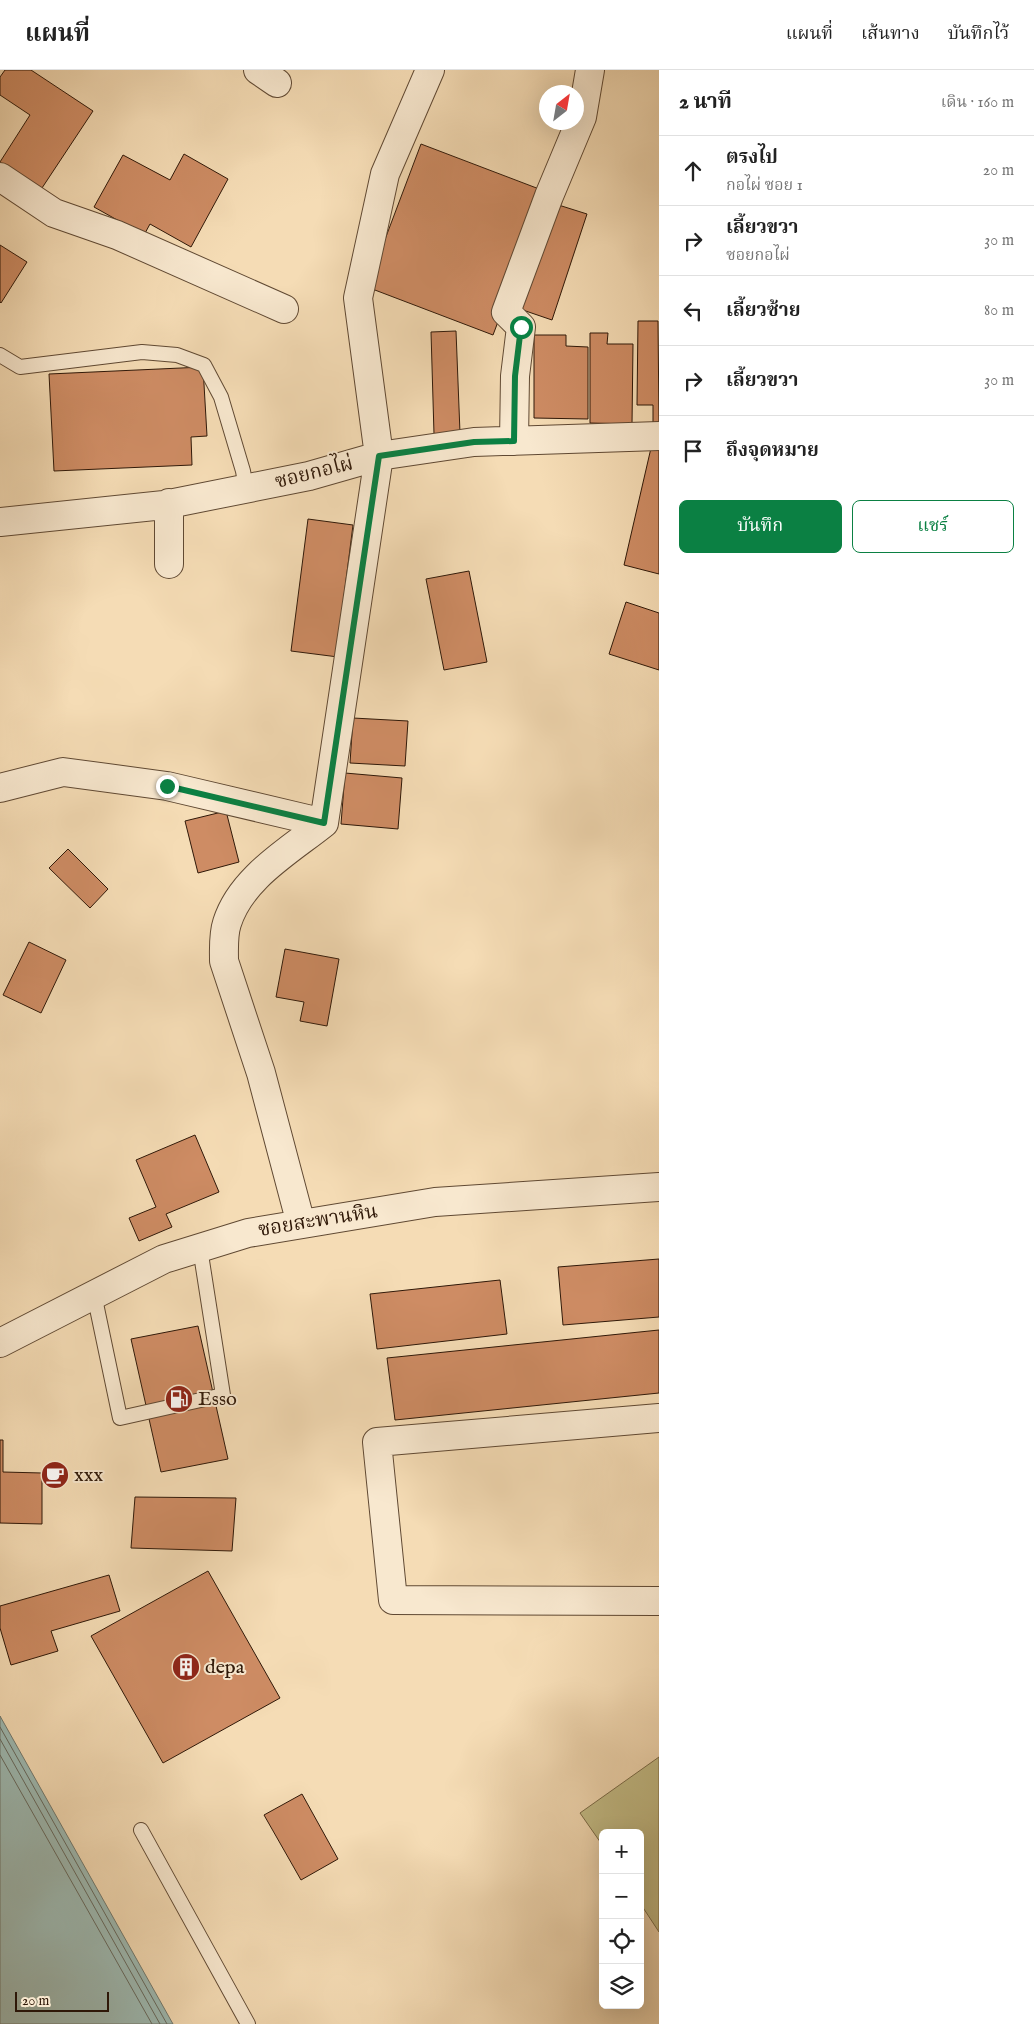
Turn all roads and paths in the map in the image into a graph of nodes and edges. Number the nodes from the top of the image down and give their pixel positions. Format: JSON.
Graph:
{"nodes":[{"id":1,"x":430,"y":70,"type":"edge"},
{"id":2,"x":590,"y":70,"type":"edge"},
{"id":3,"x":0,"y":177,"type":"edge"},
{"id":4,"x":284,"y":309,"type":"dead end"},
{"id":5,"x":0,"y":355,"type":"edge"},
{"id":6,"x":659,"y":436,"type":"edge"},
{"id":7,"x":514,"y":441,"type":"junction"},
{"id":8,"x":379,"y":456,"type":"junction"},
{"id":9,"x":246,"y":488,"type":"junction"},
{"id":10,"x":169,"y":504,"type":"junction"},
{"id":11,"x":0,"y":522,"type":"edge"},
{"id":12,"x":168,"y":564,"type":"dead end"},
{"id":13,"x":0,"y":788,"type":"edge"},
{"id":14,"x":324,"y":823,"type":"junction"},
{"id":15,"x":659,"y":1187,"type":"edge"},
{"id":16,"x":301,"y":1224,"type":"junction"},
{"id":17,"x":200,"y":1248,"type":"junction"},
{"id":18,"x":94,"y":1294,"type":"junction"},
{"id":19,"x":0,"y":1343,"type":"edge"},
{"id":20,"x":659,"y":1418,"type":"edge"},
{"id":21,"x":659,"y":1601,"type":"edge"},
{"id":22,"x":141,"y":1830,"type":"dead end"},
{"id":23,"x":248,"y":2024,"type":"edge"}],
"edges":[{"from":1,"to":8,"type":"street"},
{"from":2,"to":7,"type":"street"},
{"from":3,"to":4,"type":"street"},
{"from":5,"to":9,"type":"lane"},
{"from":6,"to":7,"type":"street","name":"ซอยกอไผ่"},
{"from":7,"to":8,"type":"street","name":"ซอยกอไผ่"},
{"from":8,"to":9,"type":"street","name":"ซอยกอไผ่"},
{"from":8,"to":14,"type":"street"},
{"from":9,"to":10,"type":"street","name":"ซอยกอไผ่"},
{"from":10,"to":11,"type":"street","name":"ซอยกอไผ่"},
{"from":10,"to":12,"type":"street"},
{"from":13,"to":14,"type":"street"},
{"from":14,"to":16,"type":"street"},
{"from":15,"to":16,"type":"street","name":"ซอยสะพานหิน"},
{"from":16,"to":17,"type":"street","name":"ซอยสะพานหิน"},
{"from":17,"to":18,"type":"street","name":"ซอยสะพานหิน"},
{"from":17,"to":18,"type":"lane"},
{"from":18,"to":19,"type":"street","name":"ซอยสะพานหิน"},
{"from":20,"to":21,"type":"street"},
{"from":22,"to":23,"type":"lane"}]}
